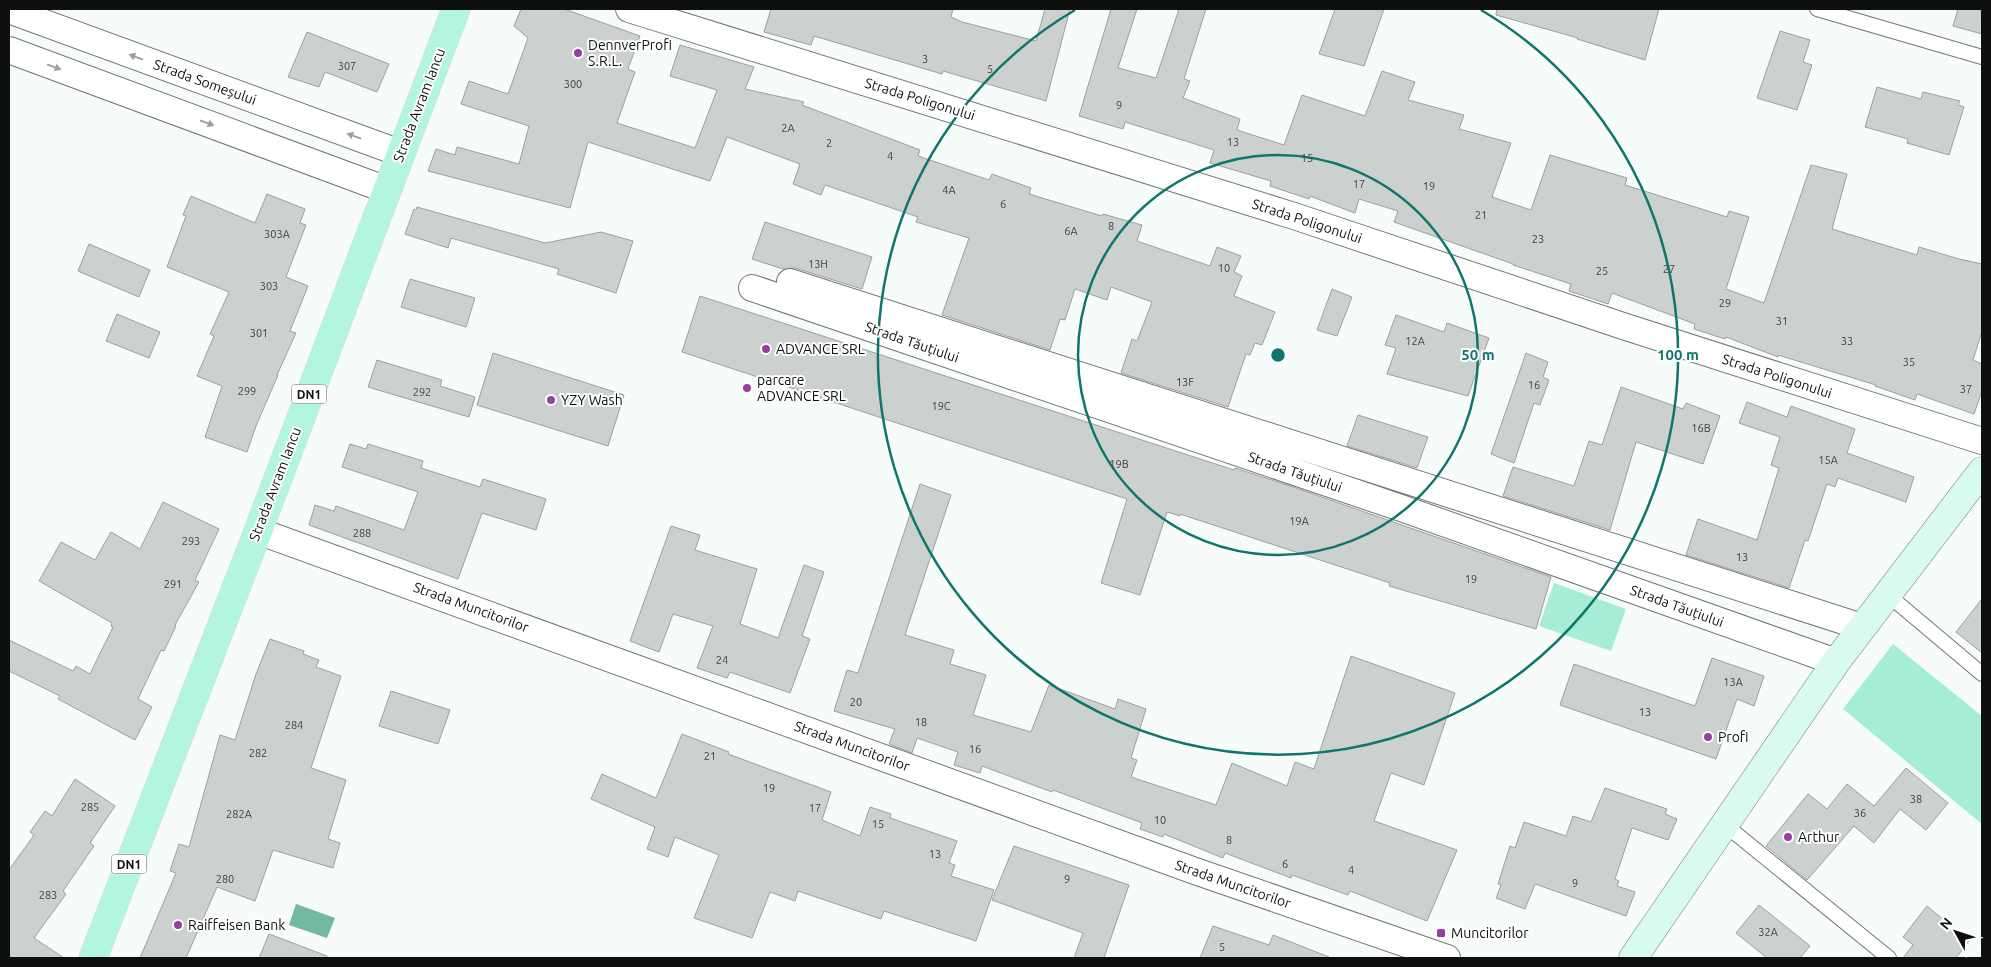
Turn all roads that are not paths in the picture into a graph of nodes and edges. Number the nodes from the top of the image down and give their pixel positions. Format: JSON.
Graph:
{"nodes":[{"id":1,"x":456,"y":9,"type":"edge"},
{"id":2,"x":629,"y":9,"type":"edge"},
{"id":3,"x":1817,"y":9,"type":"edge"},
{"id":4,"x":9,"y":10,"type":"edge"},
{"id":5,"x":9,"y":50,"type":"edge"},
{"id":6,"x":1982,"y":57,"type":"edge"},
{"id":7,"x":400,"y":153,"type":"junction"},
{"id":8,"x":386,"y":190,"type":"junction"},
{"id":9,"x":1982,"y":441,"type":"edge"},
{"id":10,"x":1978,"y":485,"type":"edge"},
{"id":11,"x":258,"y":531,"type":"junction"},
{"id":12,"x":1887,"y":594,"type":"junction"},
{"id":13,"x":1862,"y":627,"type":"junction"},
{"id":14,"x":1836,"y":662,"type":"junction"},
{"id":15,"x":1982,"y":674,"type":"edge"},
{"id":16,"x":1724,"y":824,"type":"junction"},
{"id":17,"x":92,"y":958,"type":"edge"},
{"id":18,"x":1447,"y":958,"type":"edge"},
{"id":19,"x":1633,"y":958,"type":"edge"},
{"id":20,"x":1889,"y":958,"type":"edge"}],
"edges":[{"from":1,"to":7,"type":"main road","name":"Strada Avram Iancu","number":"DN1"},
{"from":2,"to":9,"type":"street","name":"Strada Poligonului"},
{"from":3,"to":6,"type":"lane"},
{"from":7,"to":4,"type":"street","name":"Strada Someșului","one_way":true},
{"from":5,"to":8,"type":"street","one_way":true},
{"from":7,"to":8,"type":"main road","name":"Strada Avram Iancu","number":"DN1"},
{"from":8,"to":11,"type":"main road","name":"Strada Avram Iancu","number":"DN1"},
{"from":10,"to":12,"type":"main road"},
{"from":11,"to":17,"type":"main road","name":"Strada Avram Iancu","number":"DN1"},
{"from":11,"to":18,"type":"street","name":"Strada Muncitorilor"},
{"from":12,"to":13,"type":"main road"},
{"from":12,"to":15,"type":"lane"},
{"from":13,"to":14,"type":"main road"},
{"from":13,"to":14,"type":"street","name":"Strada Tăuțiului"},
{"from":14,"to":16,"type":"main road"},
{"from":16,"to":19,"type":"main road"},
{"from":16,"to":20,"type":"lane"}]}
